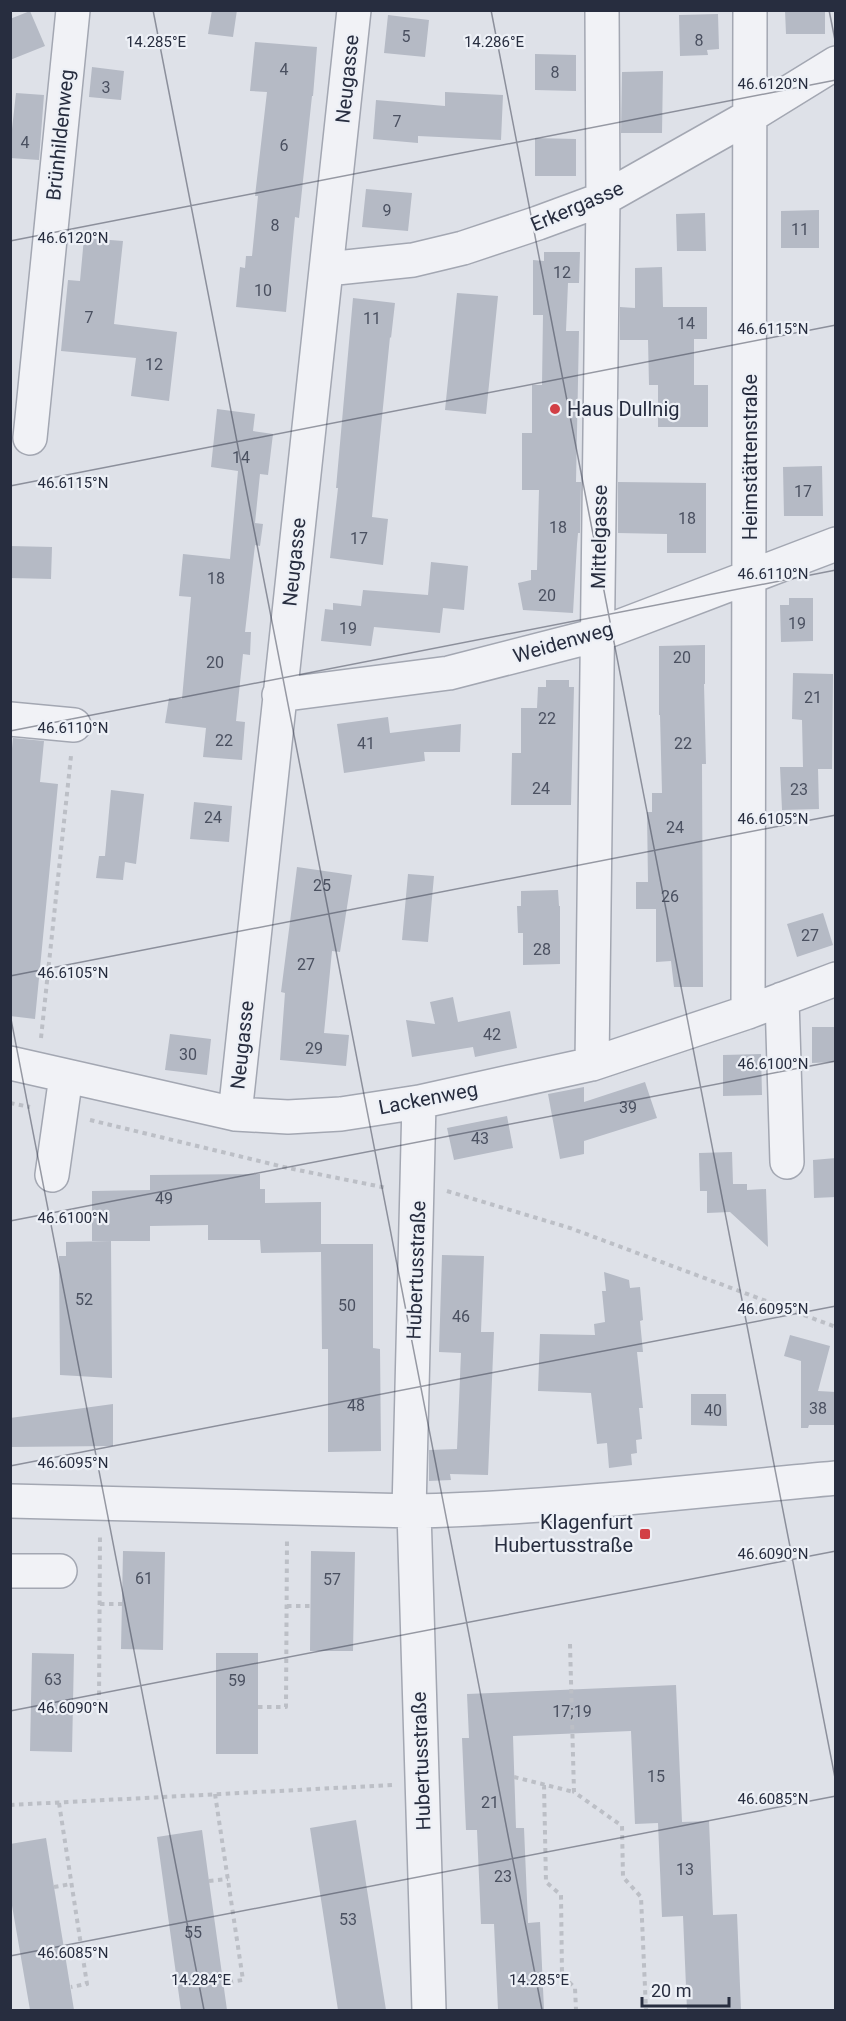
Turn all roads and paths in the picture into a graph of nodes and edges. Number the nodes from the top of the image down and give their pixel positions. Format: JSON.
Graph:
{"nodes":[{"id":1,"x":73,"y":10,"type":"edge"},
{"id":2,"x":354,"y":10,"type":"edge"},
{"id":3,"x":602,"y":10,"type":"edge"},
{"id":4,"x":750,"y":10,"type":"edge"},
{"id":5,"x":836,"y":63,"type":"edge"},
{"id":6,"x":750,"y":116,"type":"junction"},
{"id":7,"x":603,"y":199,"type":"junction"},
{"id":8,"x":327,"y":269,"type":"junction"},
{"id":9,"x":30,"y":438,"type":"dead end"},
{"id":10,"x":836,"y":544,"type":"edge"},
{"id":11,"x":750,"y":577,"type":"junction"},
{"id":12,"x":597,"y":635,"type":"junction"},
{"id":13,"x":279,"y":695,"type":"junction"},
{"id":14,"x":10,"y":719,"type":"edge"},
{"id":15,"x":74,"y":725,"type":"joint"},
{"id":16,"x":836,"y":979,"type":"edge"},
{"id":17,"x":782,"y":999,"type":"junction"},
{"id":18,"x":748,"y":1012,"type":"junction"},
{"id":19,"x":592,"y":1064,"type":"junction"},
{"id":20,"x":38,"y":1070,"type":"edge"},
{"id":21,"x":10,"y":1102,"type":"edge"},
{"id":22,"x":419,"y":1102,"type":"junction"},
{"id":23,"x":60,"y":1113,"type":"junction"},
{"id":24,"x":235,"y":1114,"type":"junction"},
{"id":25,"x":787,"y":1162,"type":"dead end"},
{"id":26,"x":52,"y":1175,"type":"dead end"},
{"id":27,"x":418,"y":1188,"type":"junction"},
{"id":28,"x":836,"y":1327,"type":"edge"},
{"id":29,"x":836,"y":1478,"type":"edge"},
{"id":30,"x":10,"y":1501,"type":"edge"},
{"id":31,"x":101,"y":1502,"type":"junction"},
{"id":32,"x":287,"y":1507,"type":"junction"},
{"id":33,"x":412,"y":1511,"type":"junction"},
{"id":34,"x":10,"y":1571,"type":"edge"},
{"id":35,"x":60,"y":1571,"type":"dead end"},
{"id":36,"x":100,"y":1604,"type":"junction"},
{"id":37,"x":122,"y":1604,"type":"dead end"},
{"id":38,"x":287,"y":1606,"type":"junction"},
{"id":39,"x":310,"y":1606,"type":"dead end"},
{"id":40,"x":570,"y":1644,"type":"dead end"},
{"id":41,"x":73,"y":1704,"type":"dead end"},
{"id":42,"x":258,"y":1707,"type":"dead end"},
{"id":43,"x":514,"y":1777,"type":"dead end"},
{"id":44,"x":421,"y":1783,"type":"junction"},
{"id":45,"x":544,"y":1785,"type":"junction"},
{"id":46,"x":574,"y":1792,"type":"junction"},
{"id":47,"x":215,"y":1794,"type":"junction"},
{"id":48,"x":59,"y":1803,"type":"junction"},
{"id":49,"x":10,"y":1805,"type":"edge"},
{"id":50,"x":228,"y":1879,"type":"junction"},
{"id":51,"x":209,"y":1881,"type":"dead end"},
{"id":52,"x":72,"y":1884,"type":"junction"},
{"id":53,"x":54,"y":1887,"type":"dead end"},
{"id":54,"x":223,"y":1983,"type":"dead end"},
{"id":55,"x":71,"y":1987,"type":"dead end"},
{"id":56,"x":429,"y":2010,"type":"edge"},
{"id":57,"x":576,"y":2010,"type":"edge"},
{"id":58,"x":646,"y":2010,"type":"edge"}],
"edges":[{"from":1,"to":9,"type":"street","name":"Brünhildenweg"},
{"from":2,"to":8,"type":"street","name":"Neugasse"},
{"from":3,"to":7,"type":"street","name":"Mittelgasse"},
{"from":4,"to":6,"type":"street","name":"Heimstättenstraße"},
{"from":5,"to":6,"type":"street","name":"Erkergasse"},
{"from":6,"to":7,"type":"street","name":"Erkergasse"},
{"from":6,"to":11,"type":"street","name":"Heimstättenstraße"},
{"from":7,"to":8,"type":"street","name":"Erkergasse"},
{"from":7,"to":12,"type":"street","name":"Mittelgasse"},
{"from":8,"to":13,"type":"street","name":"Neugasse"},
{"from":10,"to":11,"type":"street","name":"Weidenweg"},
{"from":11,"to":12,"type":"street","name":"Weidenweg"},
{"from":11,"to":18,"type":"street","name":"Heimstättenstraße"},
{"from":12,"to":13,"type":"street","name":"Weidenweg"},
{"from":12,"to":19,"type":"street","name":"Mittelgasse"},
{"from":13,"to":24,"type":"street","name":"Neugasse"},
{"from":14,"to":15,"type":"street"},
{"from":15,"to":20,"type":"path"},
{"from":16,"to":17,"type":"street","name":"Lackenweg"},
{"from":17,"to":18,"type":"street","name":"Lackenweg"},
{"from":17,"to":25,"type":"street"},
{"from":18,"to":19,"type":"street","name":"Lackenweg"},
{"from":19,"to":22,"type":"street","name":"Lackenweg"},
{"from":20,"to":23,"type":"street"},
{"from":20,"to":24,"type":"street","name":"Lackenweg"},
{"from":21,"to":23,"type":"path"},
{"from":22,"to":24,"type":"street","name":"Lackenweg"},
{"from":22,"to":27,"type":"street","name":"Hubertusstraße"},
{"from":23,"to":26,"type":"street"},
{"from":23,"to":27,"type":"path"},
{"from":27,"to":28,"type":"path"},
{"from":27,"to":33,"type":"street","name":"Hubertusstraße"},
{"from":29,"to":33,"type":"street"},
{"from":30,"to":31,"type":"street"},
{"from":31,"to":32,"type":"street"},
{"from":31,"to":36,"type":"path"},
{"from":32,"to":33,"type":"street"},
{"from":32,"to":38,"type":"path"},
{"from":33,"to":44,"type":"street","name":"Hubertusstraße"},
{"from":34,"to":35,"type":"street"},
{"from":36,"to":37,"type":"path"},
{"from":36,"to":41,"type":"path"},
{"from":38,"to":39,"type":"path"},
{"from":38,"to":42,"type":"path"},
{"from":40,"to":46,"type":"path"},
{"from":43,"to":45,"type":"path"},
{"from":44,"to":47,"type":"path"},
{"from":44,"to":56,"type":"street","name":"Hubertusstraße"},
{"from":45,"to":46,"type":"path"},
{"from":45,"to":57,"type":"path"},
{"from":46,"to":58,"type":"path"},
{"from":47,"to":48,"type":"path"},
{"from":47,"to":50,"type":"path"},
{"from":48,"to":49,"type":"path"},
{"from":48,"to":52,"type":"path"},
{"from":50,"to":51,"type":"path"},
{"from":50,"to":54,"type":"path"},
{"from":52,"to":53,"type":"path"},
{"from":52,"to":55,"type":"path"}]}
